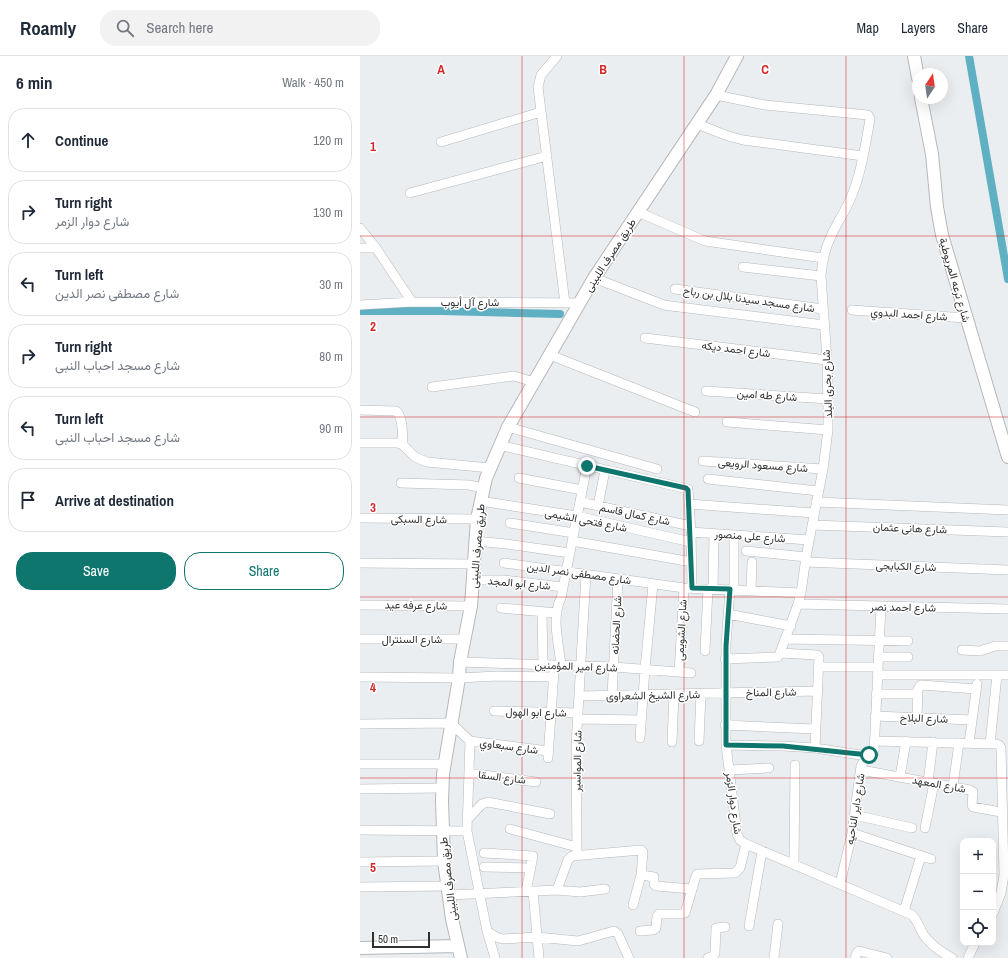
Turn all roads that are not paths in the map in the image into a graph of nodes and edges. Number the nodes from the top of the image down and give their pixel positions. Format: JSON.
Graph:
{"nodes":[{"id":1,"x":557,"y":56,"type":"edge"},
{"id":2,"x":737,"y":56,"type":"edge"},
{"id":3,"x":914,"y":56,"type":"edge"},
{"id":4,"x":916,"y":68,"type":"edge"},
{"id":5,"x":716,"y":96,"type":"junction"},
{"id":6,"x":922,"y":104,"type":"edge"},
{"id":7,"x":541,"y":112,"type":"junction"},
{"id":8,"x":697,"y":124,"type":"junction"},
{"id":9,"x":441,"y":142,"type":"dead end"},
{"id":10,"x":547,"y":156,"type":"junction"},
{"id":11,"x":864,"y":156,"type":"junction"},
{"id":12,"x":410,"y":193,"type":"dead end"},
{"id":13,"x":638,"y":212,"type":"junction"},
{"id":14,"x":360,"y":228,"type":"edge"},
{"id":15,"x":360,"y":248,"type":"edge"},
{"id":16,"x":376,"y":248,"type":"junction"},
{"id":17,"x":823,"y":258,"type":"junction"},
{"id":18,"x":743,"y":267,"type":"dead end"},
{"id":19,"x":821,"y":276,"type":"junction"},
{"id":20,"x":594,"y":278,"type":"junction"},
{"id":21,"x":675,"y":290,"type":"dead end"},
{"id":22,"x":412,"y":302,"type":"junction"},
{"id":23,"x":565,"y":303,"type":"junction"},
{"id":24,"x":580,"y":303,"type":"junction"},
{"id":25,"x":360,"y":305,"type":"edge"},
{"id":26,"x":823,"y":309,"type":"junction"},
{"id":27,"x":852,"y":310,"type":"dead end"},
{"id":28,"x":966,"y":318,"type":"junction"},
{"id":29,"x":824,"y":325,"type":"junction"},
{"id":30,"x":645,"y":338,"type":"dead end"},
{"id":31,"x":550,"y":355,"type":"junction"},
{"id":32,"x":827,"y":360,"type":"junction"},
{"id":33,"x":534,"y":382,"type":"junction"},
{"id":34,"x":432,"y":387,"type":"dead end"},
{"id":35,"x":706,"y":391,"type":"dead end"},
{"id":36,"x":828,"y":399,"type":"junction"},
{"id":37,"x":360,"y":410,"type":"edge"},
{"id":38,"x":696,"y":412,"type":"dead end"},
{"id":39,"x":727,"y":422,"type":"dead end"},
{"id":40,"x":508,"y":428,"type":"junction"},
{"id":41,"x":828,"y":430,"type":"junction"},
{"id":42,"x":360,"y":442,"type":"edge"},
{"id":43,"x":403,"y":445,"type":"junction"},
{"id":44,"x":499,"y":445,"type":"junction"},
{"id":45,"x":1008,"y":457,"type":"edge"},
{"id":46,"x":704,"y":460,"type":"dead end"},
{"id":47,"x":587,"y":466,"type":"junction"},
{"id":48,"x":490,"y":468,"type":"junction"},
{"id":49,"x":658,"y":469,"type":"dead end"},
{"id":50,"x":822,"y":469,"type":"junction"},
{"id":51,"x":605,"y":470,"type":"junction"},
{"id":52,"x":519,"y":478,"type":"dead end"},
{"id":53,"x":708,"y":479,"type":"dead end"},
{"id":54,"x":401,"y":483,"type":"dead end"},
{"id":55,"x":484,"y":488,"type":"junction"},
{"id":56,"x":582,"y":490,"type":"junction"},
{"id":57,"x":818,"y":491,"type":"junction"},
{"id":58,"x":480,"y":501,"type":"junction"},
{"id":59,"x":580,"y":502,"type":"junction"},
{"id":60,"x":816,"y":502,"type":"junction"},
{"id":61,"x":689,"y":504,"type":"junction"},
{"id":62,"x":598,"y":506,"type":"junction"},
{"id":63,"x":1008,"y":510,"type":"edge"},
{"id":64,"x":814,"y":513,"type":"junction"},
{"id":65,"x":577,"y":516,"type":"junction"},
{"id":66,"x":360,"y":518,"type":"edge"},
{"id":67,"x":477,"y":519,"type":"junction"},
{"id":68,"x":510,"y":523,"type":"dead end"},
{"id":69,"x":812,"y":525,"type":"junction"},
{"id":70,"x":691,"y":529,"type":"junction"},
{"id":71,"x":1008,"y":532,"type":"edge"},
{"id":72,"x":714,"y":534,"type":"junction"},
{"id":73,"x":734,"y":535,"type":"junction"},
{"id":74,"x":573,"y":537,"type":"junction"},
{"id":75,"x":809,"y":540,"type":"junction"},
{"id":76,"x":476,"y":541,"type":"junction"},
{"id":77,"x":691,"y":542,"type":"junction"},
{"id":78,"x":746,"y":551,"type":"dead end"},
{"id":79,"x":570,"y":553,"type":"junction"},
{"id":80,"x":805,"y":559,"type":"junction"},
{"id":81,"x":692,"y":562,"type":"junction"},
{"id":82,"x":752,"y":562,"type":"dead end"},
{"id":83,"x":360,"y":563,"type":"edge"},
{"id":84,"x":504,"y":563,"type":"dead end"},
{"id":85,"x":474,"y":564,"type":"junction"},
{"id":86,"x":1008,"y":570,"type":"edge"},
{"id":87,"x":566,"y":572,"type":"junction"},
{"id":88,"x":586,"y":574,"type":"junction"},
{"id":89,"x":618,"y":579,"type":"junction"},
{"id":90,"x":474,"y":580,"type":"junction"},
{"id":91,"x":653,"y":584,"type":"junction"},
{"id":92,"x":563,"y":587,"type":"junction"},
{"id":93,"x":688,"y":588,"type":"junction"},
{"id":94,"x":711,"y":589,"type":"junction"},
{"id":95,"x":732,"y":589,"type":"junction"},
{"id":96,"x":751,"y":590,"type":"junction"},
{"id":97,"x":801,"y":593,"type":"junction"},
{"id":98,"x":798,"y":604,"type":"junction"},
{"id":99,"x":360,"y":605,"type":"edge"},
{"id":100,"x":471,"y":606,"type":"junction"},
{"id":101,"x":881,"y":606,"type":"junction"},
{"id":102,"x":500,"y":608,"type":"dead end"},
{"id":103,"x":1008,"y":609,"type":"edge"},
{"id":104,"x":542,"y":612,"type":"junction"},
{"id":105,"x":557,"y":613,"type":"junction"},
{"id":106,"x":728,"y":614,"type":"junction"},
{"id":107,"x":791,"y":626,"type":"junction"},
{"id":108,"x":360,"y":639,"type":"edge"},
{"id":109,"x":464,"y":639,"type":"junction"},
{"id":110,"x":786,"y":639,"type":"junction"},
{"id":111,"x":879,"y":641,"type":"junction"},
{"id":112,"x":908,"y":641,"type":"dead end"},
{"id":113,"x":1008,"y":646,"type":"edge"},
{"id":114,"x":962,"y":650,"type":"dead end"},
{"id":115,"x":705,"y":651,"type":"dead end"},
{"id":116,"x":780,"y":653,"type":"junction"},
{"id":117,"x":878,"y":657,"type":"junction"},
{"id":118,"x":908,"y":657,"type":"dead end"},
{"id":119,"x":725,"y":659,"type":"junction"},
{"id":120,"x":460,"y":662,"type":"junction"},
{"id":121,"x":543,"y":665,"type":"junction"},
{"id":122,"x":558,"y":665,"type":"junction"},
{"id":123,"x":581,"y":666,"type":"junction"},
{"id":124,"x":614,"y":667,"type":"junction"},
{"id":125,"x":818,"y":667,"type":"junction"},
{"id":126,"x":645,"y":669,"type":"junction"},
{"id":127,"x":878,"y":671,"type":"junction"},
{"id":128,"x":679,"y":672,"type":"junction"},
{"id":129,"x":691,"y":673,"type":"dead end"},
{"id":130,"x":978,"y":675,"type":"junction"},
{"id":131,"x":997,"y":675,"type":"junction"},
{"id":132,"x":1008,"y":675,"type":"edge"},
{"id":133,"x":360,"y":677,"type":"edge"},
{"id":134,"x":553,"y":677,"type":"junction"},
{"id":135,"x":459,"y":678,"type":"junction"},
{"id":136,"x":976,"y":689,"type":"junction"},
{"id":137,"x":817,"y":691,"type":"junction"},
{"id":138,"x":726,"y":693,"type":"junction"},
{"id":139,"x":674,"y":694,"type":"junction"},
{"id":140,"x":701,"y":694,"type":"junction"},
{"id":141,"x":876,"y":694,"type":"junction"},
{"id":142,"x":918,"y":694,"type":"junction"},
{"id":143,"x":612,"y":695,"type":"junction"},
{"id":144,"x":643,"y":695,"type":"junction"},
{"id":145,"x":579,"y":696,"type":"junction"},
{"id":146,"x":494,"y":711,"type":"dead end"},
{"id":147,"x":551,"y":712,"type":"junction"},
{"id":148,"x":578,"y":716,"type":"junction"},
{"id":149,"x":875,"y":716,"type":"junction"},
{"id":150,"x":917,"y":718,"type":"junction"},
{"id":151,"x":641,"y":720,"type":"junction"},
{"id":152,"x":972,"y":720,"type":"junction"},
{"id":153,"x":451,"y":723,"type":"junction"},
{"id":154,"x":360,"y":724,"type":"edge"},
{"id":155,"x":726,"y":725,"type":"junction"},
{"id":156,"x":815,"y":729,"type":"junction"},
{"id":157,"x":640,"y":738,"type":"dead end"},
{"id":158,"x":874,"y":740,"type":"junction"},
{"id":159,"x":470,"y":741,"type":"junction"},
{"id":160,"x":699,"y":741,"type":"dead end"},
{"id":161,"x":906,"y":741,"type":"junction"},
{"id":162,"x":672,"y":742,"type":"dead end"},
{"id":163,"x":933,"y":742,"type":"junction"},
{"id":164,"x":958,"y":743,"type":"junction"},
{"id":165,"x":969,"y":743,"type":"junction"},
{"id":166,"x":995,"y":744,"type":"junction"},
{"id":167,"x":726,"y":745,"type":"junction"},
{"id":168,"x":815,"y":748,"type":"junction"},
{"id":169,"x":867,"y":756,"type":"junction"},
{"id":170,"x":360,"y":764,"type":"edge"},
{"id":171,"x":444,"y":764,"type":"junction"},
{"id":172,"x":794,"y":765,"type":"dead end"},
{"id":173,"x":769,"y":768,"type":"dead end"},
{"id":174,"x":730,"y":770,"type":"junction"},
{"id":175,"x":861,"y":770,"type":"junction"},
{"id":176,"x":469,"y":773,"type":"junction"},
{"id":177,"x":900,"y":777,"type":"junction"},
{"id":178,"x":536,"y":782,"type":"dead end"},
{"id":179,"x":931,"y":783,"type":"junction"},
{"id":180,"x":953,"y":786,"type":"junction"},
{"id":181,"x":360,"y":788,"type":"edge"},
{"id":182,"x":442,"y":788,"type":"junction"},
{"id":183,"x":1001,"y":812,"type":"junction"},
{"id":184,"x":550,"y":814,"type":"dead end"},
{"id":185,"x":855,"y":815,"type":"junction"},
{"id":186,"x":467,"y":820,"type":"junction"},
{"id":187,"x":912,"y":828,"type":"dead end"},
{"id":188,"x":925,"y":828,"type":"dead end"},
{"id":189,"x":510,"y":829,"type":"dead end"},
{"id":190,"x":360,"y":830,"type":"edge"},
{"id":191,"x":442,"y":830,"type":"junction"},
{"id":192,"x":467,"y":831,"type":"junction"},
{"id":193,"x":852,"y":832,"type":"junction"},
{"id":194,"x":746,"y":844,"type":"junction"},
{"id":195,"x":577,"y":851,"type":"junction"},
{"id":196,"x":762,"y":851,"type":"junction"},
{"id":197,"x":484,"y":853,"type":"dead end"},
{"id":198,"x":921,"y":856,"type":"junction"},
{"id":199,"x":931,"y":859,"type":"dead end"},
{"id":200,"x":444,"y":861,"type":"junction"},
{"id":201,"x":360,"y":862,"type":"edge"},
{"id":202,"x":794,"y":864,"type":"junction"},
{"id":203,"x":484,"y":867,"type":"dead end"},
{"id":204,"x":1006,"y":867,"type":"edge"},
{"id":205,"x":531,"y":868,"type":"junction"},
{"id":206,"x":641,"y":875,"type":"junction"},
{"id":207,"x":840,"y":884,"type":"junction"},
{"id":208,"x":360,"y":887,"type":"edge"},
{"id":209,"x":605,"y":889,"type":"dead end"},
{"id":210,"x":692,"y":889,"type":"junction"},
{"id":211,"x":557,"y":890,"type":"junction"},
{"id":212,"x":448,"y":891,"type":"junction"},
{"id":213,"x":529,"y":891,"type":"junction"},
{"id":214,"x":480,"y":894,"type":"junction"},
{"id":215,"x":633,"y":905,"type":"dead end"},
{"id":216,"x":995,"y":910,"type":"edge"},
{"id":217,"x":904,"y":911,"type":"junction"},
{"id":218,"x":778,"y":924,"type":"dead end"},
{"id":219,"x":749,"y":926,"type":"dead end"},
{"id":220,"x":724,"y":927,"type":"dead end"},
{"id":221,"x":487,"y":931,"type":"junction"},
{"id":222,"x":640,"y":931,"type":"dead end"},
{"id":223,"x":537,"y":937,"type":"junction"},
{"id":224,"x":458,"y":946,"type":"junction"},
{"id":225,"x":974,"y":946,"type":"edge"},
{"id":226,"x":360,"y":948,"type":"edge"},
{"id":227,"x":857,"y":955,"type":"edge"},
{"id":228,"x":461,"y":958,"type":"edge"},
{"id":229,"x":494,"y":958,"type":"edge"},
{"id":230,"x":539,"y":958,"type":"edge"},
{"id":231,"x":629,"y":958,"type":"edge"},
{"id":232,"x":708,"y":958,"type":"edge"},
{"id":233,"x":774,"y":958,"type":"edge"},
{"id":234,"x":886,"y":958,"type":"edge"},
{"id":235,"x":952,"y":958,"type":"edge"},
{"id":236,"x":968,"y":958,"type":"edge"}],
"edges":[{"from":1,"to":7,"type":"street"},
{"from":2,"to":5,"type":"street","name":"طريق مصرف اللبينى"},
{"from":3,"to":4,"type":"street"},
{"from":5,"to":8,"type":"street","name":"طريق مصرف اللبينى"},
{"from":5,"to":11,"type":"street","name":"شارع بحرى البلد"},
{"from":6,"to":28,"type":"street","name":"شارع ترعه المريوطية"},
{"from":7,"to":9,"type":"street"},
{"from":7,"to":10,"type":"street"},
{"from":8,"to":11,"type":"street"},
{"from":8,"to":13,"type":"street","name":"طريق مصرف اللبينى"},
{"from":10,"to":12,"type":"street"},
{"from":10,"to":23,"type":"street"},
{"from":11,"to":17,"type":"street","name":"شارع بحرى البلد"},
{"from":13,"to":17,"type":"street"},
{"from":13,"to":20,"type":"street","name":"طريق مصرف اللبينى"},
{"from":14,"to":16,"type":"street"},
{"from":15,"to":16,"type":"street"},
{"from":16,"to":22,"type":"street"},
{"from":17,"to":19,"type":"street","name":"شارع بحرى البلد"},
{"from":18,"to":19,"type":"street"},
{"from":19,"to":26,"type":"street","name":"شارع بحرى البلد"},
{"from":20,"to":24,"type":"street","name":"طريق مصرف اللبينى"},
{"from":20,"to":29,"type":"street"},
{"from":21,"to":26,"type":"street","name":"شارع مسجد سيدنا بلال بن رباح"},
{"from":22,"to":23,"type":"street","name":"شارع آل أيوب"},
{"from":22,"to":25,"type":"street","name":"شارع آل أيوب"},
{"from":23,"to":24,"type":"street","name":"شارع آل أيوب"},
{"from":24,"to":31,"type":"street","name":"طريق مصرف اللبينى"},
{"from":26,"to":29,"type":"street","name":"شارع بحرى البلد"},
{"from":27,"to":28,"type":"street","name":"شارع احمد البدوي"},
{"from":28,"to":45,"type":"street","name":"شارع ترعه المريوطية"},
{"from":29,"to":32,"type":"street","name":"شارع بحرى البلد"},
{"from":30,"to":32,"type":"street","name":"شارع احمد ديكه"},
{"from":31,"to":33,"type":"street","name":"طريق مصرف اللبينى"},
{"from":31,"to":38,"type":"street"},
{"from":32,"to":36,"type":"street","name":"شارع بحرى البلد"},
{"from":33,"to":34,"type":"street"},
{"from":33,"to":40,"type":"street","name":"طريق مصرف اللبينى"},
{"from":35,"to":36,"type":"street","name":"شارع طه امين"},
{"from":36,"to":41,"type":"street","name":"شارع بحرى البلد"},
{"from":37,"to":43,"type":"street"},
{"from":39,"to":41,"type":"street"},
{"from":40,"to":44,"type":"street","name":"طريق مصرف اللبينى"},
{"from":40,"to":49,"type":"street"},
{"from":41,"to":50,"type":"street","name":"شارع بحرى البلد"},
{"from":42,"to":43,"type":"street"},
{"from":43,"to":48,"type":"street"},
{"from":44,"to":47,"type":"street"},
{"from":44,"to":48,"type":"street","name":"طريق مصرف اللبينى"},
{"from":46,"to":50,"type":"street","name":"شارع مسعود الرويعى"},
{"from":47,"to":51,"type":"street"},
{"from":47,"to":56,"type":"street"},
{"from":48,"to":55,"type":"street","name":"طريق مصرف اللبينى"},
{"from":50,"to":57,"type":"street","name":"شارع بحرى البلد"},
{"from":51,"to":61,"type":"street","name":"شارع الشويمى"},
{"from":51,"to":62,"type":"street"},
{"from":52,"to":56,"type":"street"},
{"from":53,"to":57,"type":"street"},
{"from":54,"to":55,"type":"street"},
{"from":55,"to":58,"type":"street","name":"طريق مصرف اللبينى"},
{"from":56,"to":59,"type":"street"},
{"from":57,"to":60,"type":"street","name":"شارع بحرى البلد"},
{"from":58,"to":65,"type":"street","name":"شارع فتحى الشيمى"},
{"from":58,"to":67,"type":"street","name":"طريق مصرف اللبينى"},
{"from":59,"to":62,"type":"street","name":"شارع كمال قاسم"},
{"from":59,"to":65,"type":"street"},
{"from":60,"to":63,"type":"street"},
{"from":60,"to":64,"type":"street","name":"شارع بحرى البلد"},
{"from":61,"to":64,"type":"street"},
{"from":61,"to":70,"type":"street","name":"شارع الشويمى"},
{"from":62,"to":70,"type":"street","name":"شارع كمال قاسم"},
{"from":64,"to":69,"type":"street","name":"شارع بحرى البلد"},
{"from":65,"to":74,"type":"street"},
{"from":65,"to":77,"type":"street","name":"شارع فتحى الشيمى"},
{"from":66,"to":67,"type":"street","name":"شارع السبكى"},
{"from":67,"to":76,"type":"street","name":"طريق مصرف اللبينى"},
{"from":68,"to":74,"type":"street"},
{"from":69,"to":71,"type":"street","name":"شارع هانى عثمان"},
{"from":69,"to":75,"type":"street","name":"شارع بحرى البلد"},
{"from":70,"to":72,"type":"street","name":"شارع على منصور"},
{"from":70,"to":77,"type":"street","name":"شارع الشويمى"},
{"from":72,"to":73,"type":"street","name":"شارع على منصور"},
{"from":72,"to":94,"type":"street"},
{"from":73,"to":75,"type":"street","name":"شارع على منصور"},
{"from":73,"to":95,"type":"street","name":"شارع دوار الزمر"},
{"from":74,"to":79,"type":"street"},
{"from":74,"to":81,"type":"street"},
{"from":75,"to":80,"type":"street","name":"شارع بحرى البلد"},
{"from":76,"to":79,"type":"street"},
{"from":76,"to":85,"type":"street","name":"طريق مصرف اللبينى"},
{"from":77,"to":81,"type":"street","name":"شارع الشويمى"},
{"from":78,"to":80,"type":"street","name":"شارع الكبابجى"},
{"from":79,"to":87,"type":"street"},
{"from":80,"to":86,"type":"street","name":"شارع الكبابجى"},
{"from":80,"to":97,"type":"street","name":"شارع بحرى البلد"},
{"from":81,"to":93,"type":"street","name":"شارع الشويمى"},
{"from":82,"to":96,"type":"street"},
{"from":83,"to":85,"type":"street"},
{"from":84,"to":87,"type":"street","name":"شارع مصطفى نصر الدين"},
{"from":85,"to":90,"type":"street","name":"طريق مصرف اللبينى"},
{"from":87,"to":88,"type":"street","name":"شارع مصطفى نصر الدين"},
{"from":87,"to":92,"type":"street"},
{"from":88,"to":89,"type":"street","name":"شارع مصطفى نصر الدين"},
{"from":88,"to":123,"type":"street","name":"شارع المواسير"},
{"from":89,"to":91,"type":"street","name":"شارع مصطفى نصر الدين"},
{"from":89,"to":124,"type":"street","name":"شارع الحضانه"},
{"from":90,"to":92,"type":"street","name":"شارع ابو المجد"},
{"from":90,"to":100,"type":"street","name":"طريق مصرف اللبينى"},
{"from":91,"to":93,"type":"street","name":"شارع مصطفى نصر الدين"},
{"from":91,"to":126,"type":"street"},
{"from":92,"to":105,"type":"street"},
{"from":93,"to":94,"type":"street","name":"شارع مصطفى نصر الدين"},
{"from":93,"to":128,"type":"street","name":"شارع الشويمى"},
{"from":94,"to":95,"type":"street","name":"شارع مصطفى نصر الدين"},
{"from":94,"to":115,"type":"street"},
{"from":95,"to":96,"type":"street","name":"شارع مصطفى نصر الدين"},
{"from":95,"to":106,"type":"street","name":"شارع دوار الزمر"},
{"from":96,"to":97,"type":"street","name":"شارع مصطفى نصر الدين"},
{"from":97,"to":98,"type":"street","name":"شارع بحرى البلد"},
{"from":98,"to":101,"type":"street","name":"شارع احمد نصر"},
{"from":98,"to":107,"type":"street","name":"شارع بحرى البلد"},
{"from":99,"to":100,"type":"street","name":"شارع عرفه عيد"},
{"from":100,"to":109,"type":"street","name":"طريق مصرف اللبينى"},
{"from":101,"to":103,"type":"street","name":"شارع احمد نصر"},
{"from":101,"to":111,"type":"street","name":"شارع داير الناحيه"},
{"from":102,"to":104,"type":"street"},
{"from":104,"to":105,"type":"street"},
{"from":104,"to":121,"type":"street"},
{"from":105,"to":122,"type":"street"},
{"from":106,"to":107,"type":"street"},
{"from":106,"to":119,"type":"street","name":"شارع دوار الزمر"},
{"from":107,"to":110,"type":"street","name":"شارع بحرى البلد"},
{"from":108,"to":109,"type":"street","name":"شارع السنترال"},
{"from":109,"to":120,"type":"street","name":"طريق مصرف اللبينى"},
{"from":110,"to":111,"type":"street"},
{"from":110,"to":116,"type":"street","name":"شارع بحرى البلد"},
{"from":111,"to":112,"type":"street"},
{"from":111,"to":117,"type":"street","name":"شارع داير الناحيه"},
{"from":113,"to":114,"type":"street"},
{"from":116,"to":119,"type":"street"},
{"from":116,"to":125,"type":"street"},
{"from":117,"to":118,"type":"street"},
{"from":117,"to":127,"type":"street","name":"شارع داير الناحيه"},
{"from":119,"to":138,"type":"street","name":"شارع دوار الزمر"},
{"from":120,"to":121,"type":"street","name":"شارع امير المؤمنين"},
{"from":120,"to":135,"type":"street","name":"طريق مصرف اللبينى"},
{"from":121,"to":122,"type":"street","name":"شارع امير المؤمنين"},
{"from":122,"to":123,"type":"street","name":"شارع امير المؤمنين"},
{"from":122,"to":134,"type":"street"},
{"from":123,"to":124,"type":"street","name":"شارع امير المؤمنين"},
{"from":123,"to":145,"type":"street","name":"شارع المواسير"},
{"from":124,"to":126,"type":"street","name":"شارع امير المؤمنين"},
{"from":124,"to":143,"type":"street","name":"شارع الحضانه"},
{"from":125,"to":127,"type":"street"},
{"from":125,"to":137,"type":"street"},
{"from":126,"to":128,"type":"street","name":"شارع امير المؤمنين"},
{"from":126,"to":144,"type":"street"},
{"from":127,"to":130,"type":"street"},
{"from":127,"to":141,"type":"street","name":"شارع داير الناحيه"},
{"from":128,"to":129,"type":"street","name":"شارع امير المؤمنين"},
{"from":130,"to":131,"type":"street"},
{"from":130,"to":136,"type":"street"},
{"from":131,"to":132,"type":"street"},
{"from":131,"to":166,"type":"street"},
{"from":133,"to":135,"type":"street"},
{"from":134,"to":135,"type":"street"},
{"from":134,"to":147,"type":"street"},
{"from":135,"to":153,"type":"street","name":"طريق مصرف اللبينى"},
{"from":136,"to":142,"type":"street"},
{"from":136,"to":152,"type":"street"},
{"from":137,"to":138,"type":"street","name":"شارع المناخ"},
{"from":137,"to":156,"type":"street"},
{"from":138,"to":140,"type":"street","name":"شارع الشيخ الشعراوى"},
{"from":138,"to":155,"type":"street","name":"شارع دوار الزمر"},
{"from":139,"to":140,"type":"street","name":"شارع الشيخ الشعراوى"},
{"from":139,"to":144,"type":"street","name":"شارع الشيخ الشعراوى"},
{"from":139,"to":162,"type":"street"},
{"from":140,"to":160,"type":"street"},
{"from":141,"to":142,"type":"street"},
{"from":141,"to":149,"type":"street","name":"شارع داير الناحيه"},
{"from":142,"to":150,"type":"street"},
{"from":143,"to":144,"type":"street","name":"شارع الشيخ الشعراوى"},
{"from":143,"to":145,"type":"street","name":"شارع الشيخ الشعراوى"},
{"from":144,"to":151,"type":"street"},
{"from":145,"to":148,"type":"street","name":"شارع المواسير"},
{"from":146,"to":147,"type":"street","name":"شارع ابو الهول"},
{"from":147,"to":148,"type":"street","name":"شارع ابو الهول"},
{"from":147,"to":159,"type":"street","name":"شارع سبعاوي"},
{"from":148,"to":151,"type":"street","name":"شارع ابو الهول"},
{"from":148,"to":195,"type":"street","name":"شارع المواسير"},
{"from":149,"to":150,"type":"street","name":"شارع البلاح"},
{"from":149,"to":158,"type":"street","name":"شارع داير الناحيه"},
{"from":150,"to":152,"type":"street","name":"شارع البلاح"},
{"from":151,"to":157,"type":"street"},
{"from":152,"to":165,"type":"street"},
{"from":153,"to":154,"type":"street"},
{"from":153,"to":159,"type":"street"},
{"from":153,"to":171,"type":"street","name":"طريق مصرف اللبينى"},
{"from":155,"to":156,"type":"street"},
{"from":155,"to":167,"type":"street","name":"شارع دوار الزمر"},
{"from":156,"to":168,"type":"street"},
{"from":158,"to":161,"type":"street"},
{"from":158,"to":169,"type":"street","name":"شارع داير الناحيه"},
{"from":159,"to":176,"type":"street"},
{"from":161,"to":163,"type":"street"},
{"from":161,"to":177,"type":"street"},
{"from":163,"to":164,"type":"street"},
{"from":163,"to":179,"type":"street"},
{"from":164,"to":165,"type":"street"},
{"from":164,"to":180,"type":"street"},
{"from":165,"to":166,"type":"street"},
{"from":166,"to":183,"type":"street"},
{"from":167,"to":168,"type":"street"},
{"from":167,"to":174,"type":"street","name":"شارع دوار الزمر"},
{"from":168,"to":169,"type":"street"},
{"from":169,"to":175,"type":"street","name":"شارع داير الناحيه"},
{"from":170,"to":171,"type":"street"},
{"from":171,"to":182,"type":"street","name":"طريق مصرف اللبينى"},
{"from":172,"to":202,"type":"street"},
{"from":173,"to":174,"type":"street"},
{"from":174,"to":194,"type":"street","name":"شارع دوار الزمر"},
{"from":175,"to":177,"type":"street","name":"شارع المعهد"},
{"from":175,"to":185,"type":"street","name":"شارع داير الناحيه"},
{"from":176,"to":178,"type":"street","name":"شارع السقا"},
{"from":176,"to":186,"type":"street"},
{"from":177,"to":179,"type":"street","name":"شارع المعهد"},
{"from":179,"to":180,"type":"street","name":"شارع المعهد"},
{"from":179,"to":188,"type":"street"},
{"from":180,"to":183,"type":"street","name":"شارع المعهد"},
{"from":181,"to":182,"type":"street"},
{"from":182,"to":191,"type":"street","name":"طريق مصرف اللبينى"},
{"from":183,"to":204,"type":"street"},
{"from":184,"to":186,"type":"street"},
{"from":185,"to":187,"type":"street"},
{"from":185,"to":193,"type":"street","name":"شارع داير الناحيه"},
{"from":186,"to":192,"type":"street"},
{"from":189,"to":195,"type":"street"},
{"from":190,"to":191,"type":"street"},
{"from":191,"to":192,"type":"street"},
{"from":191,"to":200,"type":"street","name":"طريق مصرف اللبينى"},
{"from":192,"to":214,"type":"street"},
{"from":193,"to":198,"type":"street"},
{"from":193,"to":207,"type":"street","name":"شارع داير الناحيه"},
{"from":194,"to":196,"type":"street","name":"شارع دوار الزمر"},
{"from":194,"to":210,"type":"street"},
{"from":195,"to":206,"type":"street"},
{"from":195,"to":211,"type":"street"},
{"from":196,"to":202,"type":"street","name":"شارع دوار الزمر"},
{"from":196,"to":219,"type":"street"},
{"from":197,"to":205,"type":"street"},
{"from":198,"to":199,"type":"street"},
{"from":198,"to":217,"type":"street"},
{"from":200,"to":201,"type":"street"},
{"from":200,"to":212,"type":"street","name":"طريق مصرف اللبينى"},
{"from":202,"to":207,"type":"street","name":"شارع دوار الزمر"},
{"from":203,"to":205,"type":"street"},
{"from":204,"to":216,"type":"street"},
{"from":205,"to":213,"type":"street"},
{"from":206,"to":210,"type":"street"},
{"from":206,"to":215,"type":"street"},
{"from":207,"to":217,"type":"street","name":"شارع دوار الزمر"},
{"from":208,"to":212,"type":"street"},
{"from":209,"to":211,"type":"street"},
{"from":210,"to":222,"type":"street"},
{"from":211,"to":213,"type":"street"},
{"from":212,"to":214,"type":"street"},
{"from":212,"to":224,"type":"street","name":"طريق مصرف اللبينى"},
{"from":213,"to":214,"type":"street"},
{"from":213,"to":223,"type":"street"},
{"from":214,"to":221,"type":"street"},
{"from":217,"to":235,"type":"street","name":"شارع دوار الزمر"},
{"from":218,"to":233,"type":"street"},
{"from":220,"to":232,"type":"street"},
{"from":221,"to":223,"type":"street"},
{"from":221,"to":229,"type":"street"},
{"from":223,"to":230,"type":"street"},
{"from":223,"to":231,"type":"street"},
{"from":224,"to":226,"type":"street"},
{"from":224,"to":228,"type":"street","name":"طريق مصرف اللبينى"},
{"from":225,"to":236,"type":"street"},
{"from":227,"to":234,"type":"street"}]}
